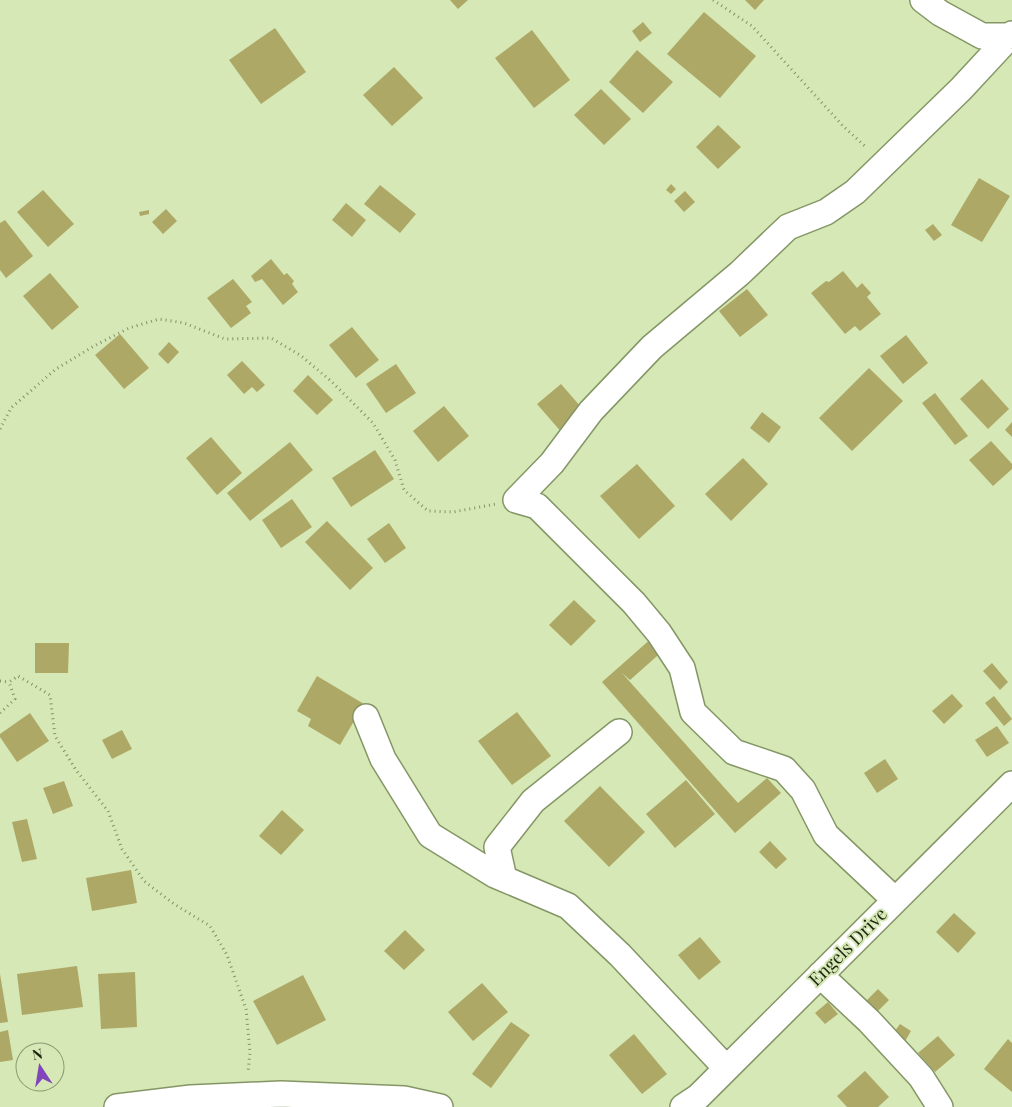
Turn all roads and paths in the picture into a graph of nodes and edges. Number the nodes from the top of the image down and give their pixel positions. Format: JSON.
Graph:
{"nodes":[{"id":1,"x":713,"y":0,"type":"edge"},
{"id":2,"x":922,"y":0,"type":"edge"},
{"id":3,"x":1011,"y":35,"type":"edge"},
{"id":4,"x":883,"y":164,"type":"junction"},
{"id":5,"x":0,"y":429,"type":"edge"},
{"id":6,"x":516,"y":500,"type":"junction"},
{"id":7,"x":0,"y":681,"type":"edge"},
{"id":8,"x":10,"y":682,"type":"junction"},
{"id":9,"x":0,"y":713,"type":"edge"},
{"id":10,"x":366,"y":717,"type":"dead end"},
{"id":11,"x":619,"y":732,"type":"dead end"},
{"id":12,"x":1012,"y":784,"type":"edge"},
{"id":13,"x":504,"y":879,"type":"junction"},
{"id":14,"x":895,"y":900,"type":"junction"},
{"id":15,"x":820,"y":975,"type":"junction"},
{"id":16,"x":726,"y":1068,"type":"junction"},
{"id":17,"x":247,"y":1096,"type":"junction"},
{"id":18,"x":117,"y":1107,"type":"edge"},
{"id":19,"x":440,"y":1107,"type":"edge"},
{"id":20,"x":683,"y":1107,"type":"edge"},
{"id":21,"x":940,"y":1107,"type":"edge"}],
"edges":[{"from":1,"to":4,"type":"path"},
{"from":2,"to":3,"type":"street"},
{"from":3,"to":4,"type":"street"},
{"from":4,"to":6,"type":"street"},
{"from":5,"to":6,"type":"path"},
{"from":6,"to":14,"type":"street"},
{"from":7,"to":8,"type":"path"},
{"from":8,"to":9,"type":"path"},
{"from":8,"to":17,"type":"path"},
{"from":10,"to":13,"type":"street"},
{"from":11,"to":13,"type":"street"},
{"from":12,"to":14,"type":"street","name":"Engels Drive"},
{"from":13,"to":16,"type":"street"},
{"from":14,"to":15,"type":"street","name":"Engels Drive"},
{"from":15,"to":16,"type":"street","name":"Engels Drive"},
{"from":15,"to":21,"type":"street"},
{"from":16,"to":20,"type":"street","name":"Engels Drive"},
{"from":17,"to":18,"type":"street"},
{"from":17,"to":19,"type":"street"}]}
